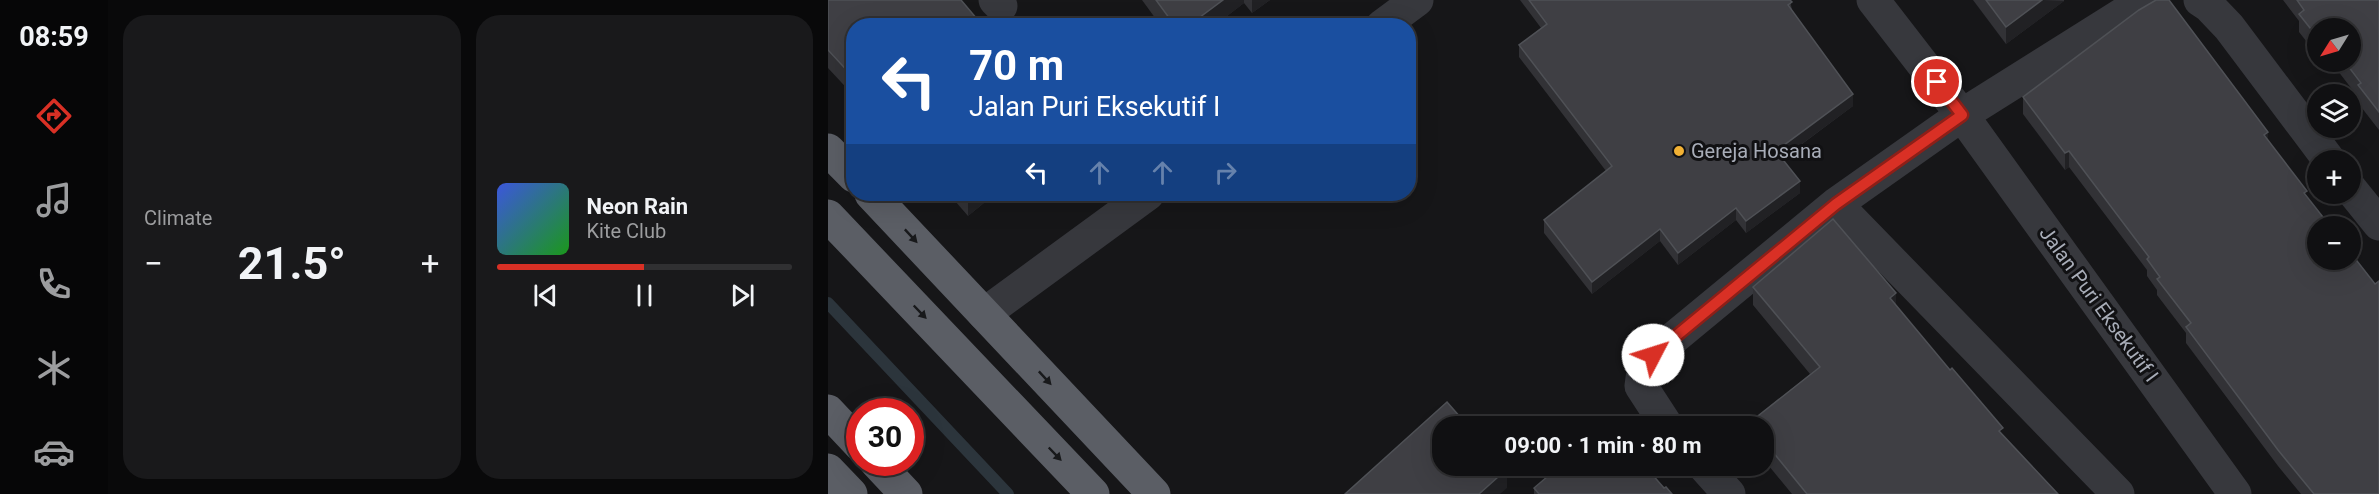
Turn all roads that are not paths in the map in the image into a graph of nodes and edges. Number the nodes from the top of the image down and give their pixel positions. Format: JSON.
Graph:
{"nodes":[{"id":1,"x":1417,"y":0,"type":"edge"},
{"id":2,"x":1873,"y":0,"type":"edge"},
{"id":3,"x":2150,"y":0,"type":"edge"},
{"id":4,"x":2200,"y":0,"type":"edge"},
{"id":5,"x":1393,"y":18,"type":"edge"},
{"id":6,"x":1962,"y":115,"type":"junction"},
{"id":7,"x":828,"y":150,"type":"edge"},
{"id":8,"x":2321,"y":150,"type":"edge"},
{"id":9,"x":846,"y":168,"type":"edge"},
{"id":10,"x":878,"y":201,"type":"edge"},
{"id":11,"x":1138,"y":201,"type":"edge"},
{"id":12,"x":2361,"y":202,"type":"edge"},
{"id":13,"x":1836,"y":204,"type":"junction"},
{"id":14,"x":828,"y":216,"type":"edge"},
{"id":15,"x":2379,"y":224,"type":"edge"},
{"id":16,"x":984,"y":314,"type":"junction"},
{"id":17,"x":828,"y":411,"type":"edge"},
{"id":18,"x":1660,"y":416,"type":"edge"},
{"id":19,"x":846,"y":430,"type":"edge"},
{"id":20,"x":828,"y":470,"type":"edge"},
{"id":21,"x":889,"y":476,"type":"edge"},
{"id":22,"x":1712,"y":476,"type":"edge"},
{"id":23,"x":851,"y":494,"type":"edge"},
{"id":24,"x":906,"y":494,"type":"edge"},
{"id":25,"x":1093,"y":494,"type":"edge"},
{"id":26,"x":1154,"y":494,"type":"edge"},
{"id":27,"x":1729,"y":494,"type":"edge"},
{"id":28,"x":2118,"y":494,"type":"edge"},
{"id":29,"x":2235,"y":494,"type":"edge"}],
"edges":[{"from":1,"to":5,"type":"street"},
{"from":2,"to":6,"type":"street","name":"Jalan Puri Eksekutif I"},
{"from":3,"to":6,"type":"street"},
{"from":4,"to":8,"type":"street"},
{"from":6,"to":13,"type":"street"},
{"from":6,"to":29,"type":"street","name":"Jalan Puri Eksekutif I"},
{"from":7,"to":9,"type":"highway"},
{"from":10,"to":16,"type":"highway","one_way":true},
{"from":11,"to":16,"type":"street"},
{"from":12,"to":15,"type":"street"},
{"from":13,"to":18,"type":"street"},
{"from":13,"to":28,"type":"street"},
{"from":14,"to":25,"type":"highway","one_way":true},
{"from":16,"to":26,"type":"highway","one_way":true},
{"from":17,"to":19,"type":"highway"},
{"from":20,"to":23,"type":"highway"},
{"from":21,"to":24,"type":"highway"},
{"from":22,"to":27,"type":"street"}]}
